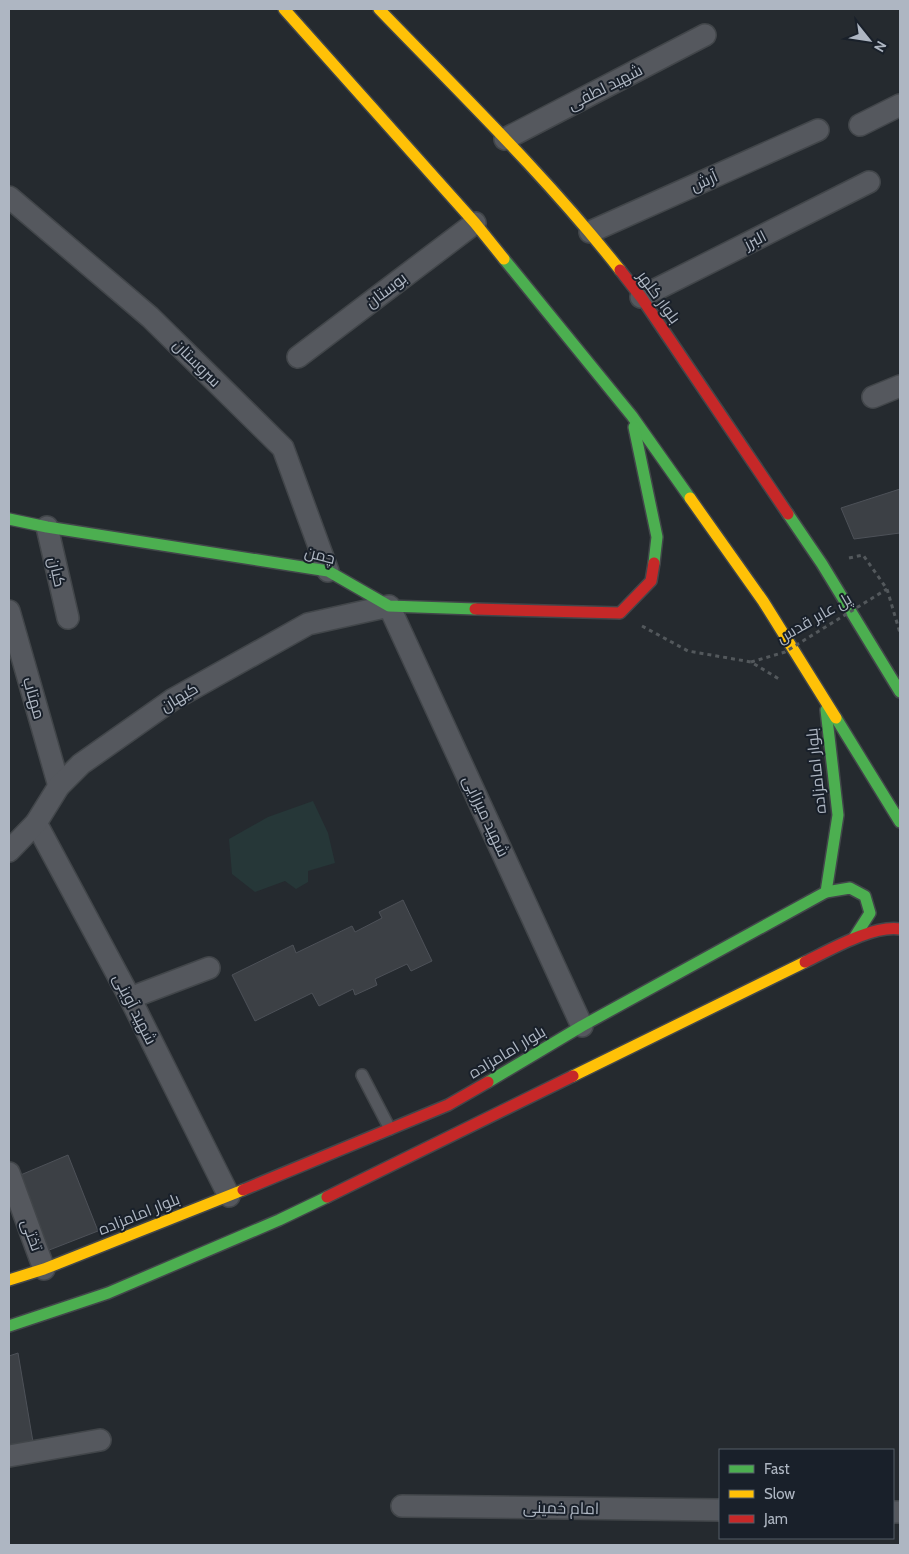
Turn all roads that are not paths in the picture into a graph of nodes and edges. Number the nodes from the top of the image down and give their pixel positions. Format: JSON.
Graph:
{"nodes":[{"id":1,"x":284,"y":9,"type":"edge"},
{"id":2,"x":379,"y":9,"type":"edge"},
{"id":3,"x":705,"y":35,"type":"dead end"},
{"id":4,"x":900,"y":105,"type":"edge"},
{"id":5,"x":860,"y":125,"type":"dead end"},
{"id":6,"x":818,"y":130,"type":"dead end"},
{"id":7,"x":505,"y":139,"type":"junction"},
{"id":8,"x":869,"y":182,"type":"dead end"},
{"id":9,"x":9,"y":197,"type":"edge"},
{"id":10,"x":475,"y":223,"type":"junction"},
{"id":11,"x":590,"y":232,"type":"junction"},
{"id":12,"x":641,"y":298,"type":"junction"},
{"id":13,"x":298,"y":357,"type":"dead end"},
{"id":14,"x":900,"y":386,"type":"edge"},
{"id":15,"x":873,"y":397,"type":"dead end"},
{"id":16,"x":632,"y":416,"type":"junction"},
{"id":17,"x":9,"y":520,"type":"edge"},
{"id":18,"x":47,"y":527,"type":"junction"},
{"id":19,"x":328,"y":571,"type":"junction"},
{"id":20,"x":389,"y":606,"type":"junction"},
{"id":21,"x":9,"y":611,"type":"edge"},
{"id":22,"x":68,"y":618,"type":"dead end"},
{"id":23,"x":868,"y":639,"type":"junction"},
{"id":24,"x":884,"y":645,"type":"dead end"},
{"id":25,"x":900,"y":692,"type":"edge"},
{"id":26,"x":825,"y":699,"type":"junction"},
{"id":27,"x":59,"y":786,"type":"junction"},
{"id":28,"x":900,"y":822,"type":"edge"},
{"id":29,"x":36,"y":823,"type":"junction"},
{"id":30,"x":9,"y":851,"type":"edge"},
{"id":31,"x":826,"y":892,"type":"junction"},
{"id":32,"x":900,"y":929,"type":"edge"},
{"id":33,"x":854,"y":938,"type":"junction"},
{"id":34,"x":209,"y":968,"type":"dead end"},
{"id":35,"x":130,"y":998,"type":"junction"},
{"id":36,"x":582,"y":1026,"type":"junction"},
{"id":37,"x":362,"y":1075,"type":"dead end"},
{"id":38,"x":390,"y":1128,"type":"junction"},
{"id":39,"x":9,"y":1173,"type":"edge"},
{"id":40,"x":229,"y":1196,"type":"junction"},
{"id":41,"x":44,"y":1269,"type":"junction"},
{"id":42,"x":9,"y":1280,"type":"edge"},
{"id":43,"x":9,"y":1326,"type":"edge"},
{"id":44,"x":100,"y":1440,"type":"dead end"},
{"id":45,"x":9,"y":1456,"type":"edge"},
{"id":46,"x":402,"y":1506,"type":"dead end"},
{"id":47,"x":719,"y":1510,"type":"edge"}],
"edges":[{"from":1,"to":10,"type":"main road"},
{"from":2,"to":7,"type":"main road","name":"بلوار کلهر"},
{"from":3,"to":7,"type":"street","name":"شهید لطفی"},
{"from":4,"to":5,"type":"street"},
{"from":6,"to":11,"type":"street","name":"آرش"},
{"from":7,"to":11,"type":"main road","name":"بلوار کلهر"},
{"from":8,"to":12,"type":"street","name":"البرز"},
{"from":9,"to":19,"type":"street","name":"سروستان"},
{"from":10,"to":13,"type":"street","name":"بوستان"},
{"from":10,"to":16,"type":"main road"},
{"from":11,"to":12,"type":"main road","name":"بلوار کلهر"},
{"from":12,"to":23,"type":"main road","name":"بلوار کلهر"},
{"from":14,"to":15,"type":"street"},
{"from":16,"to":20,"type":"main road","name":"چمن"},
{"from":16,"to":26,"type":"main road"},
{"from":17,"to":18,"type":"main road","name":"چمن"},
{"from":18,"to":19,"type":"main road","name":"چمن"},
{"from":18,"to":22,"type":"street","name":"کیان"},
{"from":19,"to":20,"type":"main road","name":"چمن"},
{"from":20,"to":27,"type":"street","name":"کیهان"},
{"from":20,"to":36,"type":"street","name":"شهید میرزایی"},
{"from":21,"to":27,"type":"street","name":"مهتاب"},
{"from":23,"to":24,"type":"main road"},
{"from":23,"to":25,"type":"main road","name":"بلوار کلهر"},
{"from":26,"to":28,"type":"main road"},
{"from":26,"to":31,"type":"main road","name":"بلوار امامزاده"},
{"from":27,"to":29,"type":"street","name":"کیهان"},
{"from":29,"to":30,"type":"street","name":"کیهان"},
{"from":29,"to":35,"type":"street","name":"شهید آوینی"},
{"from":31,"to":33,"type":"main road"},
{"from":31,"to":36,"type":"main road","name":"بلوار امامزاده"},
{"from":32,"to":33,"type":"main road"},
{"from":33,"to":43,"type":"main road"},
{"from":34,"to":35,"type":"street"},
{"from":35,"to":40,"type":"street","name":"شهید آوینی"},
{"from":36,"to":38,"type":"main road","name":"بلوار امامزاده"},
{"from":37,"to":38,"type":"lane"},
{"from":38,"to":40,"type":"main road","name":"بلوار امامزاده"},
{"from":39,"to":41,"type":"street","name":"تختی"},
{"from":40,"to":41,"type":"main road","name":"بلوار امامزاده"},
{"from":41,"to":42,"type":"main road","name":"بلوار امامزاده"},
{"from":44,"to":45,"type":"street"},
{"from":46,"to":47,"type":"street","name":"امام خمینی"}]}
